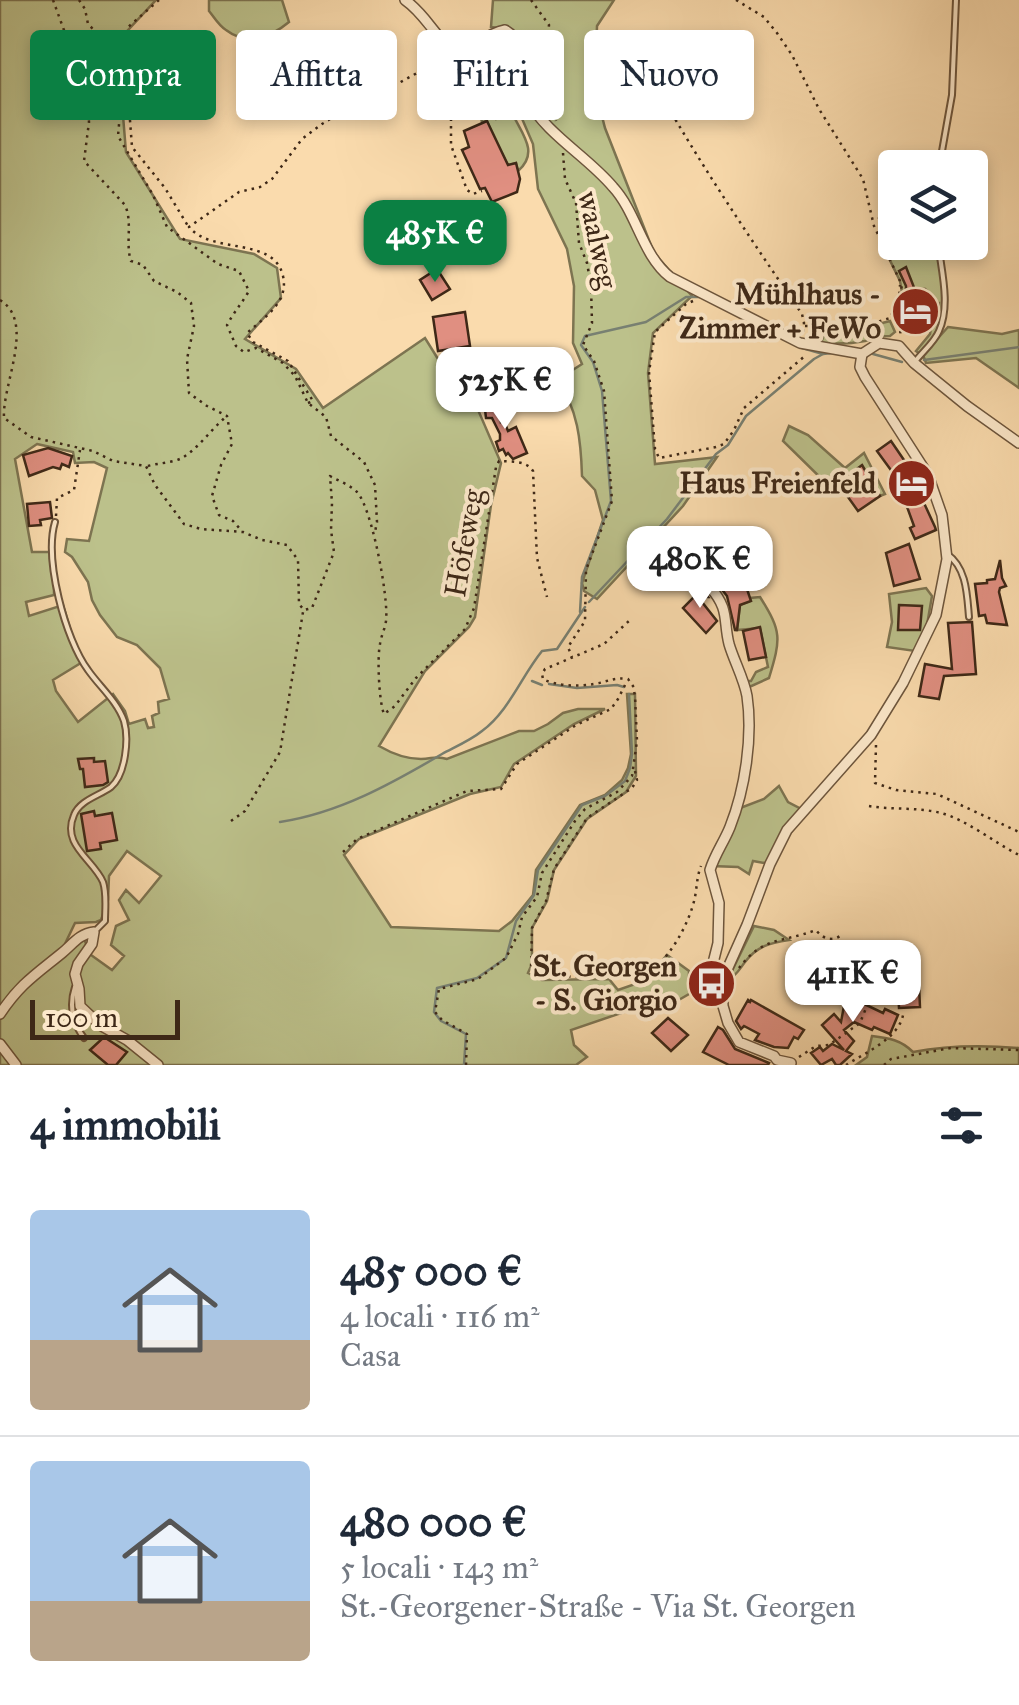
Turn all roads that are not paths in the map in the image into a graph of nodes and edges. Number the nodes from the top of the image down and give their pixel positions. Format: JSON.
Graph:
{"nodes":[{"id":1,"x":405,"y":0,"type":"edge"},
{"id":2,"x":956,"y":0,"type":"edge"},
{"id":3,"x":942,"y":150,"type":"edge"},
{"id":4,"x":940,"y":260,"type":"edge"},
{"id":5,"x":862,"y":354,"type":"junction"},
{"id":6,"x":914,"y":363,"type":"junction"},
{"id":7,"x":1019,"y":443,"type":"edge"},
{"id":8,"x":55,"y":522,"type":"road end"},
{"id":9,"x":947,"y":554,"type":"junction"},
{"id":10,"x":710,"y":587,"type":"dead end"},
{"id":11,"x":969,"y":617,"type":"dead end"},
{"id":12,"x":94,"y":932,"type":"junction"},
{"id":13,"x":722,"y":980,"type":"junction"},
{"id":14,"x":76,"y":982,"type":"junction"},
{"id":15,"x":0,"y":1014,"type":"edge"},
{"id":16,"x":84,"y":1038,"type":"dead end"},
{"id":17,"x":0,"y":1044,"type":"edge"},
{"id":18,"x":777,"y":1063,"type":"edge"},
{"id":19,"x":791,"y":1063,"type":"edge"},
{"id":20,"x":16,"y":1065,"type":"edge"},
{"id":21,"x":158,"y":1065,"type":"edge"}],
"edges":[{"from":1,"to":5,"type":"street"},
{"from":2,"to":3,"type":"lane"},
{"from":4,"to":6,"type":"lane"},
{"from":5,"to":6,"type":"street"},
{"from":5,"to":9,"type":"street"},
{"from":6,"to":7,"type":"street"},
{"from":8,"to":12,"type":"lane"},
{"from":9,"to":11,"type":"lane"},
{"from":9,"to":13,"type":"street"},
{"from":10,"to":13,"type":"street"},
{"from":12,"to":14,"type":"street"},
{"from":12,"to":15,"type":"street"},
{"from":13,"to":18,"type":"street"},
{"from":14,"to":16,"type":"lane"},
{"from":14,"to":21,"type":"street"},
{"from":17,"to":20,"type":"street"},
{"from":18,"to":19,"type":"street"}]}
